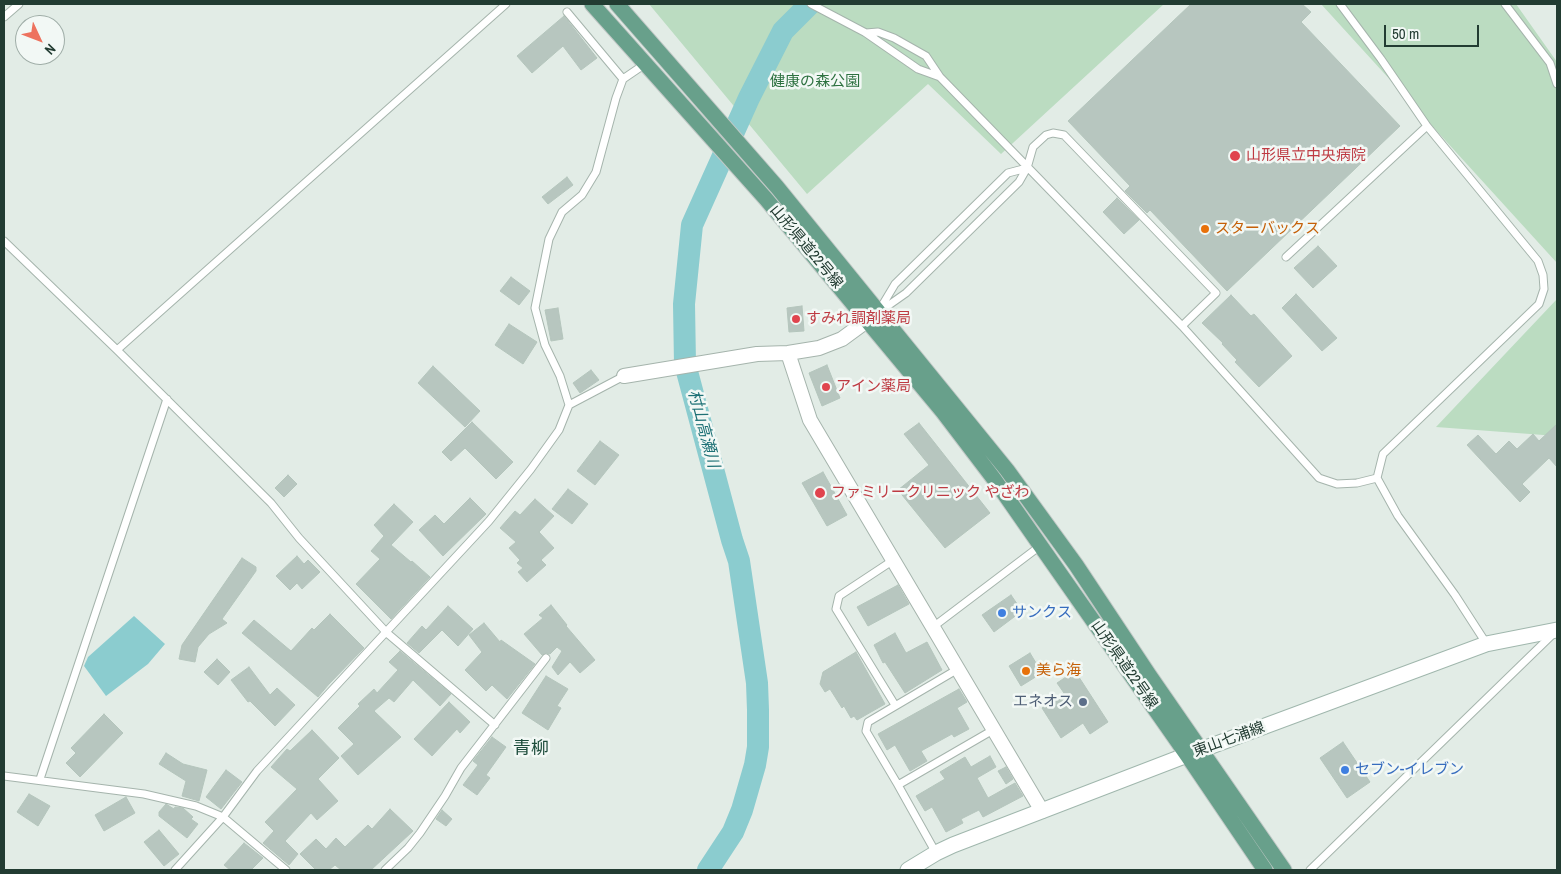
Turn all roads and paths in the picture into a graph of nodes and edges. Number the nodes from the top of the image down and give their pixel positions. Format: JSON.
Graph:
{"nodes":[{"id":1,"x":19,"y":4,"type":"edge"},
{"id":2,"x":506,"y":4,"type":"edge"},
{"id":3,"x":592,"y":4,"type":"edge"},
{"id":4,"x":617,"y":4,"type":"edge"},
{"id":5,"x":811,"y":4,"type":"edge"},
{"id":6,"x":1340,"y":4,"type":"edge"},
{"id":7,"x":1505,"y":4,"type":"edge"},
{"id":8,"x":567,"y":12,"type":"dead end"},
{"id":9,"x":4,"y":17,"type":"edge"},
{"id":10,"x":866,"y":33,"type":"junction"},
{"id":11,"x":645,"y":64,"type":"junction"},
{"id":12,"x":940,"y":77,"type":"junction"},
{"id":13,"x":623,"y":79,"type":"junction"},
{"id":14,"x":1557,"y":84,"type":"edge"},
{"id":15,"x":1427,"y":126,"type":"junction"},
{"id":16,"x":1027,"y":168,"type":"junction"},
{"id":17,"x":4,"y":240,"type":"edge"},
{"id":18,"x":1286,"y":257,"type":"dead end"},
{"id":19,"x":873,"y":316,"type":"junction"},
{"id":20,"x":1182,"y":326,"type":"junction"},
{"id":21,"x":117,"y":350,"type":"junction"},
{"id":22,"x":788,"y":353,"type":"junction"},
{"id":23,"x":624,"y":376,"type":"joint"},
{"id":24,"x":167,"y":399,"type":"junction"},
{"id":25,"x":569,"y":405,"type":"junction"},
{"id":26,"x":1377,"y":478,"type":"junction"},
{"id":27,"x":1040,"y":546,"type":"junction"},
{"id":28,"x":892,"y":561,"type":"junction"},
{"id":29,"x":933,"y":627,"type":"junction"},
{"id":30,"x":1557,"y":630,"type":"edge"},
{"id":31,"x":387,"y":633,"type":"junction"},
{"id":32,"x":1486,"y":644,"type":"junction"},
{"id":33,"x":546,"y":658,"type":"dead end"},
{"id":34,"x":958,"y":669,"type":"junction"},
{"id":35,"x":895,"y":705,"type":"junction"},
{"id":36,"x":495,"y":725,"type":"junction"},
{"id":37,"x":993,"y":730,"type":"junction"},
{"id":38,"x":1194,"y":753,"type":"junction"},
{"id":39,"x":4,"y":776,"type":"edge"},
{"id":40,"x":40,"y":779,"type":"junction"},
{"id":41,"x":898,"y":785,"type":"junction"},
{"id":42,"x":1042,"y":811,"type":"junction"},
{"id":43,"x":223,"y":817,"type":"junction"},
{"id":44,"x":936,"y":853,"type":"junction"},
{"id":45,"x":174,"y":870,"type":"edge"},
{"id":46,"x":286,"y":870,"type":"edge"},
{"id":47,"x":385,"y":870,"type":"edge"},
{"id":48,"x":908,"y":870,"type":"edge"},
{"id":49,"x":1265,"y":870,"type":"edge"},
{"id":50,"x":1284,"y":870,"type":"edge"},
{"id":51,"x":1310,"y":870,"type":"edge"}],
"edges":[{"from":1,"to":9,"type":"lane"},
{"from":2,"to":21,"type":"lane"},
{"from":3,"to":11,"type":"main road","name":"山形県道22号線"},
{"from":4,"to":19,"type":"main road","name":"山形県道22号線"},
{"from":5,"to":10,"type":"lane"},
{"from":6,"to":15,"type":"lane"},
{"from":7,"to":14,"type":"lane"},
{"from":8,"to":13,"type":"lane"},
{"from":10,"to":12,"type":"lane"},
{"from":10,"to":12,"type":"lane"},
{"from":11,"to":13,"type":"lane"},
{"from":11,"to":19,"type":"main road","name":"山形県道22号線"},
{"from":12,"to":16,"type":"lane"},
{"from":13,"to":25,"type":"lane"},
{"from":15,"to":18,"type":"lane"},
{"from":15,"to":26,"type":"lane"},
{"from":16,"to":19,"type":"lane"},
{"from":16,"to":19,"type":"lane"},
{"from":16,"to":20,"type":"lane"},
{"from":16,"to":20,"type":"lane"},
{"from":17,"to":21,"type":"lane"},
{"from":19,"to":22,"type":"street"},
{"from":19,"to":27,"type":"main road","name":"山形県道22号線"},
{"from":19,"to":38,"type":"main road","name":"山形県道22号線"},
{"from":20,"to":26,"type":"lane"},
{"from":21,"to":24,"type":"lane"},
{"from":22,"to":23,"type":"street"},
{"from":22,"to":28,"type":"street"},
{"from":23,"to":25,"type":"lane"},
{"from":24,"to":31,"type":"lane"},
{"from":24,"to":40,"type":"lane"},
{"from":25,"to":31,"type":"lane"},
{"from":26,"to":32,"type":"lane"},
{"from":27,"to":29,"type":"lane"},
{"from":27,"to":38,"type":"main road","name":"山形県道22号線"},
{"from":28,"to":29,"type":"street"},
{"from":28,"to":35,"type":"lane"},
{"from":29,"to":34,"type":"street"},
{"from":30,"to":32,"type":"main road","name":"東山七浦線"},
{"from":30,"to":51,"type":"lane"},
{"from":31,"to":36,"type":"lane"},
{"from":31,"to":43,"type":"lane"},
{"from":32,"to":38,"type":"main road","name":"東山七浦線"},
{"from":33,"to":36,"type":"lane"},
{"from":34,"to":35,"type":"lane"},
{"from":34,"to":37,"type":"street"},
{"from":35,"to":41,"type":"lane"},
{"from":36,"to":47,"type":"lane"},
{"from":37,"to":41,"type":"lane"},
{"from":37,"to":42,"type":"street"},
{"from":38,"to":42,"type":"main road","name":"東山七浦線"},
{"from":38,"to":49,"type":"main road","name":"山形県道22号線"},
{"from":38,"to":50,"type":"main road","name":"山形県道22号線"},
{"from":39,"to":40,"type":"lane"},
{"from":40,"to":43,"type":"lane"},
{"from":41,"to":44,"type":"lane"},
{"from":42,"to":44,"type":"main road","name":"東山七浦線"},
{"from":43,"to":45,"type":"lane"},
{"from":43,"to":46,"type":"lane"},
{"from":44,"to":48,"type":"main road","name":"東山七浦線"}]}
